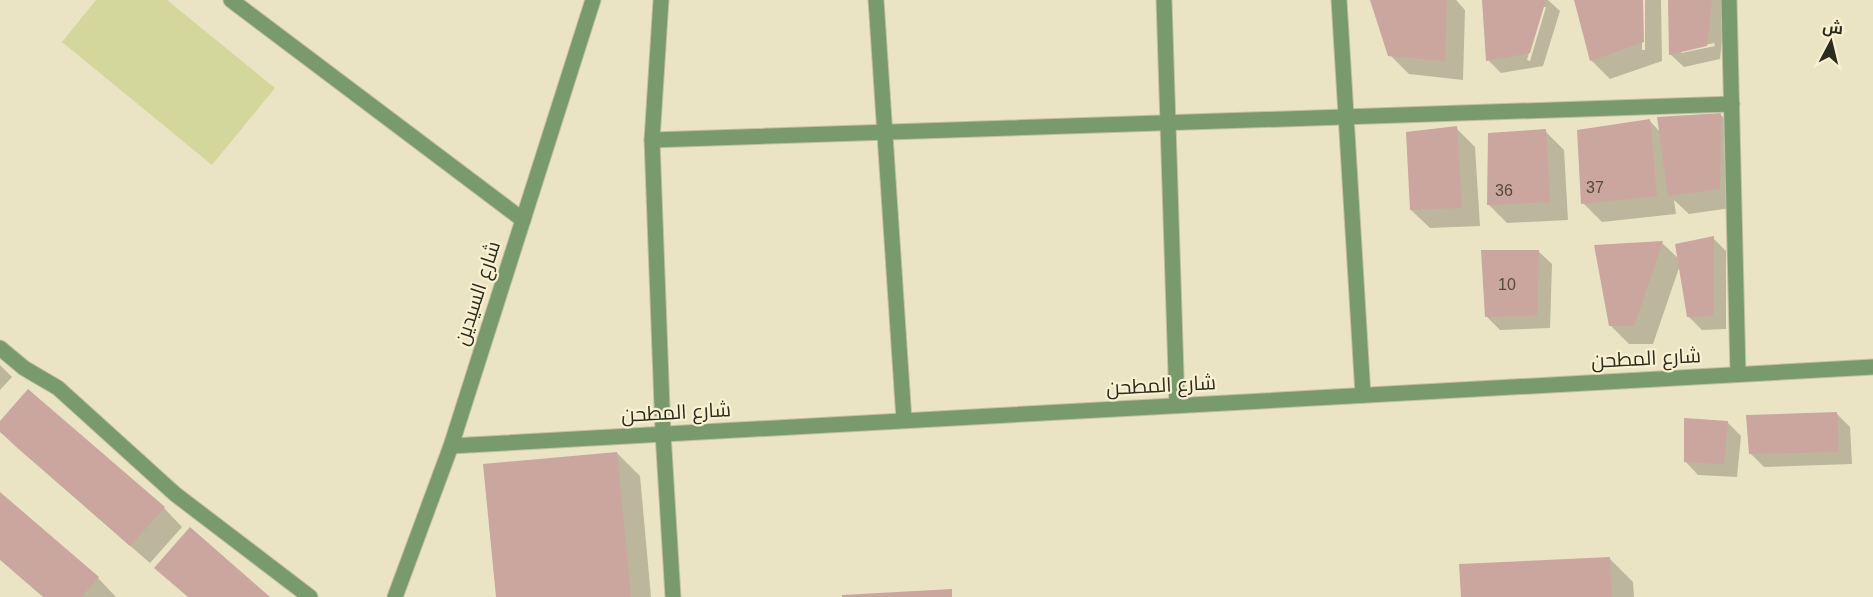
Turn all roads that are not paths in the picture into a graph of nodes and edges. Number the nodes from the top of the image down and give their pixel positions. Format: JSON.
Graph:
{"nodes":[{"id":1,"x":231,"y":0,"type":"edge"},
{"id":2,"x":593,"y":0,"type":"edge"},
{"id":3,"x":661,"y":0,"type":"edge"},
{"id":4,"x":876,"y":0,"type":"edge"},
{"id":5,"x":1164,"y":0,"type":"edge"},
{"id":6,"x":1339,"y":0,"type":"edge"},
{"id":7,"x":1729,"y":0,"type":"edge"},
{"id":8,"x":1732,"y":104,"type":"junction"},
{"id":9,"x":1346,"y":117,"type":"junction"},
{"id":10,"x":1168,"y":123,"type":"junction"},
{"id":11,"x":885,"y":132,"type":"junction"},
{"id":12,"x":652,"y":140,"type":"junction"},
{"id":13,"x":523,"y":220,"type":"junction"},
{"id":14,"x":0,"y":348,"type":"edge"},
{"id":15,"x":1873,"y":367,"type":"edge"},
{"id":16,"x":1738,"y":374,"type":"junction"},
{"id":17,"x":1363,"y":395,"type":"junction"},
{"id":18,"x":1177,"y":405,"type":"junction"},
{"id":19,"x":904,"y":420,"type":"junction"},
{"id":20,"x":663,"y":433,"type":"junction"},
{"id":21,"x":451,"y":446,"type":"junction"},
{"id":22,"x":310,"y":597,"type":"edge"},
{"id":23,"x":395,"y":597,"type":"edge"},
{"id":24,"x":673,"y":597,"type":"edge"}],
"edges":[{"from":1,"to":13,"type":"street"},
{"from":2,"to":13,"type":"street","name":"شارع السيدين"},
{"from":3,"to":12,"type":"street"},
{"from":4,"to":11,"type":"street"},
{"from":5,"to":10,"type":"street"},
{"from":6,"to":9,"type":"street"},
{"from":7,"to":8,"type":"street"},
{"from":8,"to":9,"type":"street"},
{"from":8,"to":16,"type":"street"},
{"from":9,"to":10,"type":"street"},
{"from":9,"to":17,"type":"street"},
{"from":10,"to":11,"type":"street"},
{"from":10,"to":18,"type":"street"},
{"from":11,"to":12,"type":"street"},
{"from":11,"to":19,"type":"street"},
{"from":12,"to":20,"type":"street"},
{"from":13,"to":21,"type":"street","name":"شارع السيدين"},
{"from":14,"to":22,"type":"street"},
{"from":15,"to":16,"type":"street","name":"شارع المطحن"},
{"from":16,"to":17,"type":"street","name":"شارع المطحن"},
{"from":17,"to":18,"type":"street","name":"شارع المطحن"},
{"from":18,"to":19,"type":"street","name":"شارع المطحن"},
{"from":19,"to":20,"type":"street","name":"شارع المطحن"},
{"from":20,"to":21,"type":"street","name":"شارع المطحن"},
{"from":20,"to":24,"type":"street"},
{"from":21,"to":23,"type":"street","name":"شارع السيدين"}]}
